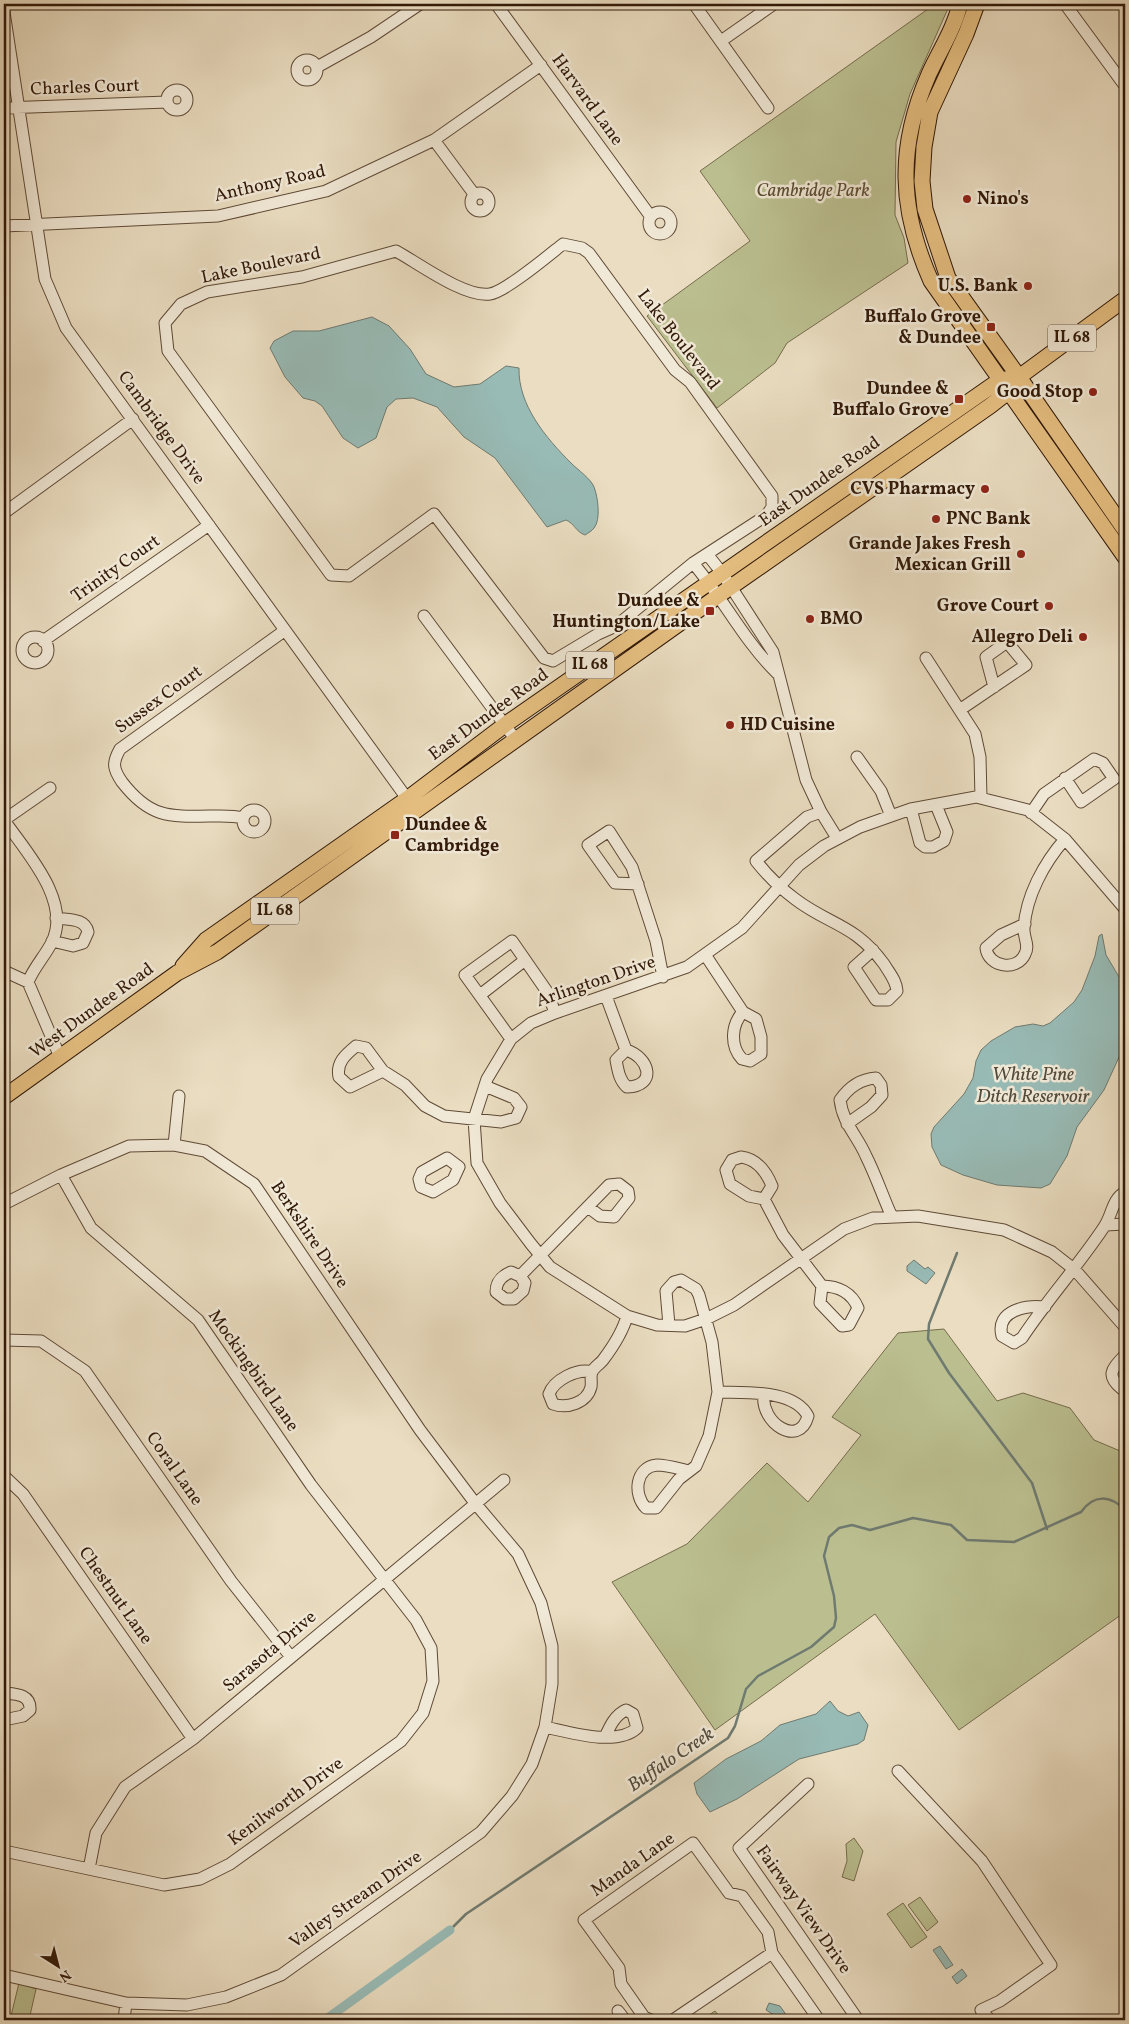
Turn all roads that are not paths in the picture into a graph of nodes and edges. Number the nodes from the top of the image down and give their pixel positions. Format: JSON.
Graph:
{"nodes":[{"id":1,"x":420,"y":4,"type":"edge"},
{"id":2,"x":496,"y":4,"type":"edge"},
{"id":3,"x":694,"y":4,"type":"edge"},
{"id":4,"x":774,"y":4,"type":"edge"},
{"id":5,"x":960,"y":4,"type":"edge"},
{"id":6,"x":977,"y":4,"type":"edge"},
{"id":7,"x":1065,"y":4,"type":"edge"},
{"id":8,"x":4,"y":12,"type":"edge"},
{"id":9,"x":721,"y":41,"type":"junction"},
{"id":10,"x":540,"y":65,"type":"junction"},
{"id":11,"x":317,"y":67,"type":"dead end"},
{"id":12,"x":1125,"y":86,"type":"edge"},
{"id":13,"x":167,"y":102,"type":"dead end"},
{"id":14,"x":4,"y":108,"type":"edge"},
{"id":15,"x":19,"y":108,"type":"junction"},
{"id":16,"x":768,"y":108,"type":"dead end"},
{"id":17,"x":434,"y":140,"type":"junction"},
{"id":18,"x":474,"y":194,"type":"dead end"},
{"id":19,"x":651,"y":217,"type":"dead end"},
{"id":20,"x":36,"y":223,"type":"junction"},
{"id":21,"x":4,"y":226,"type":"edge"},
{"id":22,"x":1125,"y":299,"type":"edge"},
{"id":23,"x":1019,"y":376,"type":"junction"},
{"id":24,"x":1004,"y":386,"type":"junction"},
{"id":25,"x":133,"y":419,"type":"junction"},
{"id":26,"x":4,"y":513,"type":"edge"},
{"id":27,"x":209,"y":525,"type":"junction"},
{"id":28,"x":1125,"y":530,"type":"edge"},
{"id":29,"x":707,"y":554,"type":"junction"},
{"id":30,"x":1125,"y":557,"type":"edge"},
{"id":31,"x":693,"y":564,"type":"junction"},
{"id":32,"x":722,"y":573,"type":"junction"},
{"id":33,"x":710,"y":582,"type":"junction"},
{"id":34,"x":731,"y":586,"type":"junction"},
{"id":35,"x":718,"y":596,"type":"junction"},
{"id":36,"x":424,"y":616,"type":"dead end"},
{"id":37,"x":284,"y":631,"type":"junction"},
{"id":38,"x":43,"y":641,"type":"dead end"},
{"id":39,"x":926,"y":658,"type":"dead end"},
{"id":40,"x":778,"y":673,"type":"junction"},
{"id":41,"x":994,"y":687,"type":"dead end"},
{"id":42,"x":961,"y":709,"type":"junction"},
{"id":43,"x":506,"y":724,"type":"junction"},
{"id":44,"x":516,"y":740,"type":"junction"},
{"id":45,"x":857,"y":757,"type":"dead end"},
{"id":46,"x":1065,"y":778,"type":"dead end"},
{"id":47,"x":50,"y":788,"type":"dead end"},
{"id":48,"x":981,"y":798,"type":"junction"},
{"id":49,"x":407,"y":799,"type":"junction"},
{"id":50,"x":936,"y":804,"type":"junction"},
{"id":51,"x":910,"y":810,"type":"junction"},
{"id":52,"x":416,"y":811,"type":"junction"},
{"id":53,"x":821,"y":812,"type":"junction"},
{"id":54,"x":1031,"y":813,"type":"junction"},
{"id":55,"x":891,"y":816,"type":"junction"},
{"id":56,"x":244,"y":818,"type":"dead end"},
{"id":57,"x":4,"y":820,"type":"edge"},
{"id":58,"x":838,"y":838,"type":"junction"},
{"id":59,"x":1065,"y":839,"type":"junction"},
{"id":60,"x":638,"y":884,"type":"junction"},
{"id":61,"x":779,"y":886,"type":"junction"},
{"id":62,"x":1125,"y":909,"type":"edge"},
{"id":63,"x":56,"y":918,"type":"junction"},
{"id":64,"x":1024,"y":924,"type":"dead end"},
{"id":65,"x":52,"y":941,"type":"junction"},
{"id":66,"x":873,"y":950,"type":"dead end"},
{"id":67,"x":706,"y":956,"type":"junction"},
{"id":68,"x":526,"y":960,"type":"junction"},
{"id":69,"x":4,"y":971,"type":"edge"},
{"id":70,"x":177,"y":973,"type":"junction"},
{"id":71,"x":663,"y":977,"type":"junction"},
{"id":72,"x":28,"y":982,"type":"junction"},
{"id":73,"x":480,"y":996,"type":"junction"},
{"id":74,"x":606,"y":996,"type":"junction"},
{"id":75,"x":556,"y":1012,"type":"junction"},
{"id":76,"x":743,"y":1012,"type":"dead end"},
{"id":77,"x":511,"y":1039,"type":"junction"},
{"id":78,"x":626,"y":1050,"type":"dead end"},
{"id":79,"x":60,"y":1057,"type":"junction"},
{"id":80,"x":382,"y":1071,"type":"dead end"},
{"id":81,"x":484,"y":1086,"type":"junction"},
{"id":82,"x":179,"y":1096,"type":"dead end"},
{"id":83,"x":4,"y":1097,"type":"edge"},
{"id":84,"x":474,"y":1119,"type":"junction"},
{"id":85,"x":847,"y":1124,"type":"dead end"},
{"id":86,"x":174,"y":1145,"type":"junction"},
{"id":87,"x":477,"y":1163,"type":"junction"},
{"id":88,"x":459,"y":1167,"type":"dead end"},
{"id":89,"x":61,"y":1175,"type":"junction"},
{"id":90,"x":1125,"y":1192,"type":"edge"},
{"id":91,"x":764,"y":1199,"type":"dead end"},
{"id":92,"x":4,"y":1204,"type":"edge"},
{"id":93,"x":588,"y":1207,"type":"dead end"},
{"id":94,"x":892,"y":1218,"type":"junction"},
{"id":95,"x":1125,"y":1224,"type":"edge"},
{"id":96,"x":1106,"y":1225,"type":"junction"},
{"id":97,"x":540,"y":1256,"type":"junction"},
{"id":98,"x":802,"y":1259,"type":"junction"},
{"id":99,"x":1075,"y":1270,"type":"junction"},
{"id":100,"x":520,"y":1276,"type":"dead end"},
{"id":101,"x":822,"y":1286,"type":"dead end"},
{"id":102,"x":1045,"y":1307,"type":"dead end"},
{"id":103,"x":628,"y":1316,"type":"junction"},
{"id":104,"x":706,"y":1319,"type":"junction"},
{"id":105,"x":670,"y":1325,"type":"junction"},
{"id":106,"x":1125,"y":1327,"type":"edge"},
{"id":107,"x":4,"y":1340,"type":"edge"},
{"id":108,"x":1125,"y":1355,"type":"edge"},
{"id":109,"x":592,"y":1372,"type":"dead end"},
{"id":110,"x":1125,"y":1389,"type":"edge"},
{"id":111,"x":718,"y":1392,"type":"junction"},
{"id":112,"x":764,"y":1395,"type":"dead end"},
{"id":113,"x":689,"y":1471,"type":"junction"},
{"id":114,"x":4,"y":1476,"type":"edge"},
{"id":115,"x":504,"y":1480,"type":"dead end"},
{"id":116,"x":475,"y":1503,"type":"junction"},
{"id":117,"x":383,"y":1579,"type":"junction"},
{"id":118,"x":292,"y":1657,"type":"junction"},
{"id":119,"x":4,"y":1693,"type":"edge"},
{"id":120,"x":4,"y":1720,"type":"edge"},
{"id":121,"x":544,"y":1727,"type":"junction"},
{"id":122,"x":605,"y":1737,"type":"dead end"},
{"id":123,"x":194,"y":1739,"type":"junction"},
{"id":124,"x":898,"y":1771,"type":"dead end"},
{"id":125,"x":808,"y":1784,"type":"dead end"},
{"id":126,"x":4,"y":1852,"type":"edge"},
{"id":127,"x":89,"y":1869,"type":"junction"},
{"id":128,"x":772,"y":1952,"type":"junction"},
{"id":129,"x":4,"y":1975,"type":"edge"},
{"id":130,"x":126,"y":2003,"type":"junction"},
{"id":131,"x":124,"y":2020,"type":"edge"},
{"id":132,"x":651,"y":2020,"type":"edge"},
{"id":133,"x":673,"y":2020,"type":"edge"},
{"id":134,"x":819,"y":2020,"type":"edge"},
{"id":135,"x":858,"y":2020,"type":"edge"},
{"id":136,"x":990,"y":2020,"type":"edge"}],
"edges":[{"from":1,"to":11,"type":"street"},
{"from":2,"to":10,"type":"street","name":"Harvard Lane"},
{"from":3,"to":9,"type":"street"},
{"from":4,"to":9,"type":"street"},
{"from":5,"to":24,"type":"main road"},
{"from":6,"to":23,"type":"main road"},
{"from":7,"to":12,"type":"street"},
{"from":8,"to":15,"type":"street","name":"Cambridge Drive"},
{"from":9,"to":16,"type":"street"},
{"from":10,"to":17,"type":"street","name":"Anthony Road"},
{"from":10,"to":19,"type":"street","name":"Harvard Lane"},
{"from":13,"to":15,"type":"street","name":"Charles Court"},
{"from":14,"to":15,"type":"street","name":"Charles Court"},
{"from":15,"to":20,"type":"street","name":"Cambridge Drive"},
{"from":17,"to":18,"type":"street"},
{"from":17,"to":20,"type":"street","name":"Anthony Road"},
{"from":20,"to":21,"type":"street","name":"Anthony Road"},
{"from":20,"to":25,"type":"street","name":"Cambridge Drive"},
{"from":22,"to":23,"type":"main road","number":"IL 68"},
{"from":23,"to":24,"type":"main road","name":"East Dundee Road","number":"IL 68"},
{"from":23,"to":28,"type":"main road"},
{"from":24,"to":30,"type":"main road"},
{"from":24,"to":32,"type":"main road","name":"East Dundee Road","number":"IL 68"},
{"from":24,"to":34,"type":"main road","name":"East Dundee Road","number":"IL 68"},
{"from":25,"to":26,"type":"street"},
{"from":25,"to":27,"type":"street","name":"Cambridge Drive"},
{"from":27,"to":37,"type":"street","name":"Cambridge Drive"},
{"from":27,"to":38,"type":"street","name":"Trinity Court"},
{"from":29,"to":31,"type":"street","name":"Lake Boulevard"},
{"from":29,"to":31,"type":"street","name":"Lake Boulevard"},
{"from":29,"to":32,"type":"street"},
{"from":31,"to":33,"type":"street"},
{"from":32,"to":33,"type":"main road","name":"East Dundee Road","number":"IL 68"},
{"from":32,"to":34,"type":"street"},
{"from":33,"to":35,"type":"street"},
{"from":33,"to":43,"type":"main road","name":"East Dundee Road","number":"IL 68"},
{"from":34,"to":35,"type":"main road","name":"East Dundee Road","number":"IL 68"},
{"from":34,"to":40,"type":"street"},
{"from":35,"to":40,"type":"street"},
{"from":35,"to":44,"type":"main road","name":"East Dundee Road","number":"IL 68"},
{"from":36,"to":43,"type":"street"},
{"from":37,"to":49,"type":"street","name":"Cambridge Drive"},
{"from":37,"to":56,"type":"street","name":"Sussex Court"},
{"from":39,"to":42,"type":"street"},
{"from":40,"to":53,"type":"street"},
{"from":41,"to":42,"type":"street"},
{"from":42,"to":48,"type":"street"},
{"from":43,"to":44,"type":"street"},
{"from":43,"to":49,"type":"main road","name":"East Dundee Road","number":"IL 68"},
{"from":44,"to":52,"type":"main road","name":"East Dundee Road","number":"IL 68"},
{"from":45,"to":55,"type":"street"},
{"from":46,"to":54,"type":"street"},
{"from":47,"to":57,"type":"street"},
{"from":48,"to":50,"type":"street","name":"Arlington Drive"},
{"from":48,"to":54,"type":"street","name":"Arlington Drive"},
{"from":49,"to":52,"type":"street","name":"Cambridge Drive"},
{"from":49,"to":70,"type":"main road","name":"East Dundee Road","number":"IL 68"},
{"from":50,"to":51,"type":"street","name":"Arlington Drive"},
{"from":50,"to":51,"type":"street"},
{"from":51,"to":55,"type":"street","name":"Arlington Drive"},
{"from":52,"to":70,"type":"main road","name":"East Dundee Road","number":"IL 68"},
{"from":53,"to":58,"type":"street"},
{"from":53,"to":61,"type":"street"},
{"from":54,"to":59,"type":"street","name":"Arlington Drive"},
{"from":55,"to":58,"type":"street","name":"Arlington Drive"},
{"from":57,"to":63,"type":"street"},
{"from":58,"to":61,"type":"street","name":"Arlington Drive"},
{"from":59,"to":62,"type":"street","name":"Arlington Drive"},
{"from":59,"to":64,"type":"street"},
{"from":60,"to":60,"type":"street"},
{"from":60,"to":71,"type":"street"},
{"from":61,"to":66,"type":"street"},
{"from":61,"to":67,"type":"street","name":"Arlington Drive"},
{"from":63,"to":65,"type":"street"},
{"from":63,"to":65,"type":"street"},
{"from":65,"to":72,"type":"street"},
{"from":67,"to":71,"type":"street","name":"Arlington Drive"},
{"from":67,"to":76,"type":"street"},
{"from":68,"to":73,"type":"street"},
{"from":68,"to":73,"type":"street"},
{"from":68,"to":75,"type":"street"},
{"from":69,"to":72,"type":"street"},
{"from":70,"to":79,"type":"main road","name":"West Dundee Road","number":"IL 68"},
{"from":71,"to":74,"type":"street","name":"Arlington Drive"},
{"from":72,"to":79,"type":"street"},
{"from":73,"to":77,"type":"street"},
{"from":74,"to":75,"type":"street","name":"Arlington Drive"},
{"from":74,"to":78,"type":"street"},
{"from":75,"to":77,"type":"street","name":"Arlington Drive"},
{"from":77,"to":81,"type":"street","name":"Arlington Drive"},
{"from":79,"to":83,"type":"main road","name":"West Dundee Road","number":"IL 68"},
{"from":80,"to":84,"type":"street"},
{"from":81,"to":84,"type":"street","name":"Arlington Drive"},
{"from":81,"to":84,"type":"street"},
{"from":82,"to":86,"type":"street"},
{"from":84,"to":87,"type":"street","name":"Arlington Drive"},
{"from":85,"to":94,"type":"street"},
{"from":86,"to":89,"type":"street","name":"Berkshire Drive"},
{"from":86,"to":116,"type":"street","name":"Berkshire Drive"},
{"from":87,"to":88,"type":"street"},
{"from":87,"to":97,"type":"street","name":"Arlington Drive"},
{"from":89,"to":92,"type":"street","name":"Berkshire Drive"},
{"from":89,"to":117,"type":"street","name":"Mockingbird Lane"},
{"from":90,"to":96,"type":"street"},
{"from":91,"to":98,"type":"street"},
{"from":93,"to":97,"type":"street"},
{"from":94,"to":98,"type":"street","name":"Arlington Drive"},
{"from":94,"to":99,"type":"street","name":"Arlington Drive"},
{"from":95,"to":96,"type":"street"},
{"from":96,"to":99,"type":"street"},
{"from":97,"to":100,"type":"street"},
{"from":97,"to":103,"type":"street","name":"Arlington Drive"},
{"from":98,"to":101,"type":"street"},
{"from":98,"to":104,"type":"street","name":"Arlington Drive"},
{"from":99,"to":102,"type":"street"},
{"from":99,"to":106,"type":"street","name":"Arlington Drive"},
{"from":103,"to":105,"type":"street","name":"Arlington Drive"},
{"from":103,"to":109,"type":"street"},
{"from":104,"to":105,"type":"street","name":"Arlington Drive"},
{"from":104,"to":105,"type":"street"},
{"from":104,"to":111,"type":"street"},
{"from":107,"to":118,"type":"street","name":"Coral Lane"},
{"from":108,"to":110,"type":"street"},
{"from":111,"to":112,"type":"street"},
{"from":111,"to":113,"type":"street"},
{"from":113,"to":113,"type":"street"},
{"from":114,"to":123,"type":"street","name":"Chestnut Lane"},
{"from":115,"to":116,"type":"street","name":"Sarasota Drive"},
{"from":116,"to":117,"type":"street","name":"Sarasota Drive"},
{"from":116,"to":121,"type":"street","name":"Valley Stream Drive"},
{"from":117,"to":118,"type":"street","name":"Sarasota Drive"},
{"from":117,"to":127,"type":"street","name":"Kenilworth Drive"},
{"from":118,"to":123,"type":"street","name":"Sarasota Drive"},
{"from":119,"to":120,"type":"street"},
{"from":121,"to":122,"type":"street"},
{"from":121,"to":130,"type":"street","name":"Valley Stream Drive"},
{"from":123,"to":127,"type":"street","name":"Sarasota Drive"},
{"from":124,"to":136,"type":"street"},
{"from":125,"to":135,"type":"street","name":"Fairway View Drive"},
{"from":126,"to":127,"type":"street","name":"Kenilworth Drive"},
{"from":128,"to":132,"type":"street","name":"Manda Lane"},
{"from":128,"to":133,"type":"street"},
{"from":128,"to":134,"type":"street","name":"Manda Lane"},
{"from":129,"to":130,"type":"street","name":"Valley Stream Drive"},
{"from":130,"to":131,"type":"street"}]}
